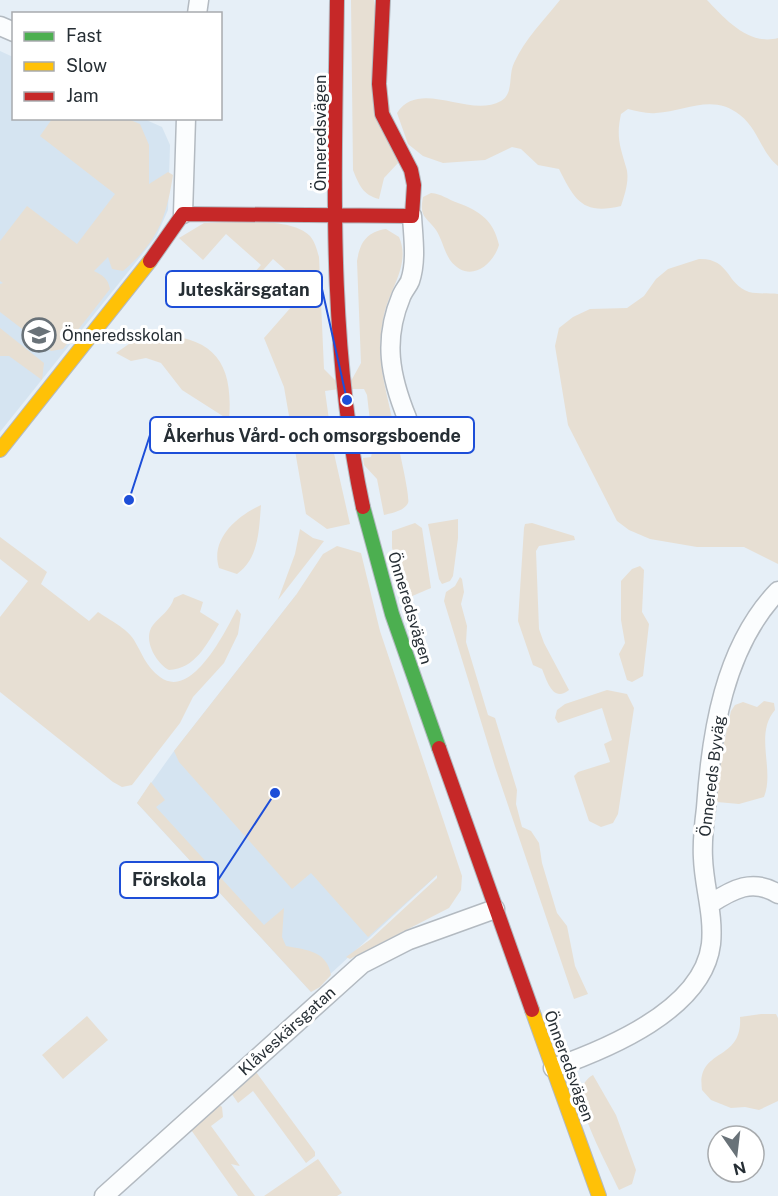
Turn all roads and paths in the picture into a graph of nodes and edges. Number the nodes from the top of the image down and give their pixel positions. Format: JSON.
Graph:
{"nodes":[{"id":1,"x":337,"y":0,"type":"edge"},
{"id":2,"x":382,"y":0,"type":"edge"},
{"id":3,"x":186,"y":120,"type":"edge"},
{"id":4,"x":183,"y":214,"type":"junction"},
{"id":5,"x":338,"y":216,"type":"junction"},
{"id":6,"x":412,"y":216,"type":"junction"},
{"id":7,"x":407,"y":418,"type":"dead end"},
{"id":8,"x":0,"y":450,"type":"edge"},
{"id":9,"x":778,"y":591,"type":"edge"},
{"id":10,"x":778,"y":894,"type":"edge"},
{"id":11,"x":710,"y":904,"type":"junction"},
{"id":12,"x":495,"y":909,"type":"junction"},
{"id":13,"x":553,"y":1068,"type":"junction"},
{"id":14,"x":104,"y":1196,"type":"edge"},
{"id":15,"x":599,"y":1196,"type":"edge"}],
"edges":[{"from":1,"to":5,"type":"street","name":"Önneredsvägen"},
{"from":2,"to":6,"type":"street"},
{"from":3,"to":4,"type":"street"},
{"from":4,"to":5,"type":"street"},
{"from":4,"to":8,"type":"street"},
{"from":5,"to":6,"type":"street"},
{"from":5,"to":12,"type":"street","name":"Önneredsvägen"},
{"from":6,"to":7,"type":"street"},
{"from":9,"to":11,"type":"street","name":"Önnereds Byväg"},
{"from":10,"to":11,"type":"street"},
{"from":11,"to":13,"type":"street","name":"Önnereds Byväg"},
{"from":12,"to":13,"type":"street","name":"Önneredsvägen"},
{"from":12,"to":14,"type":"street","name":"Klåveskärsgatan"},
{"from":13,"to":15,"type":"street","name":"Önneredsvägen"}]}
